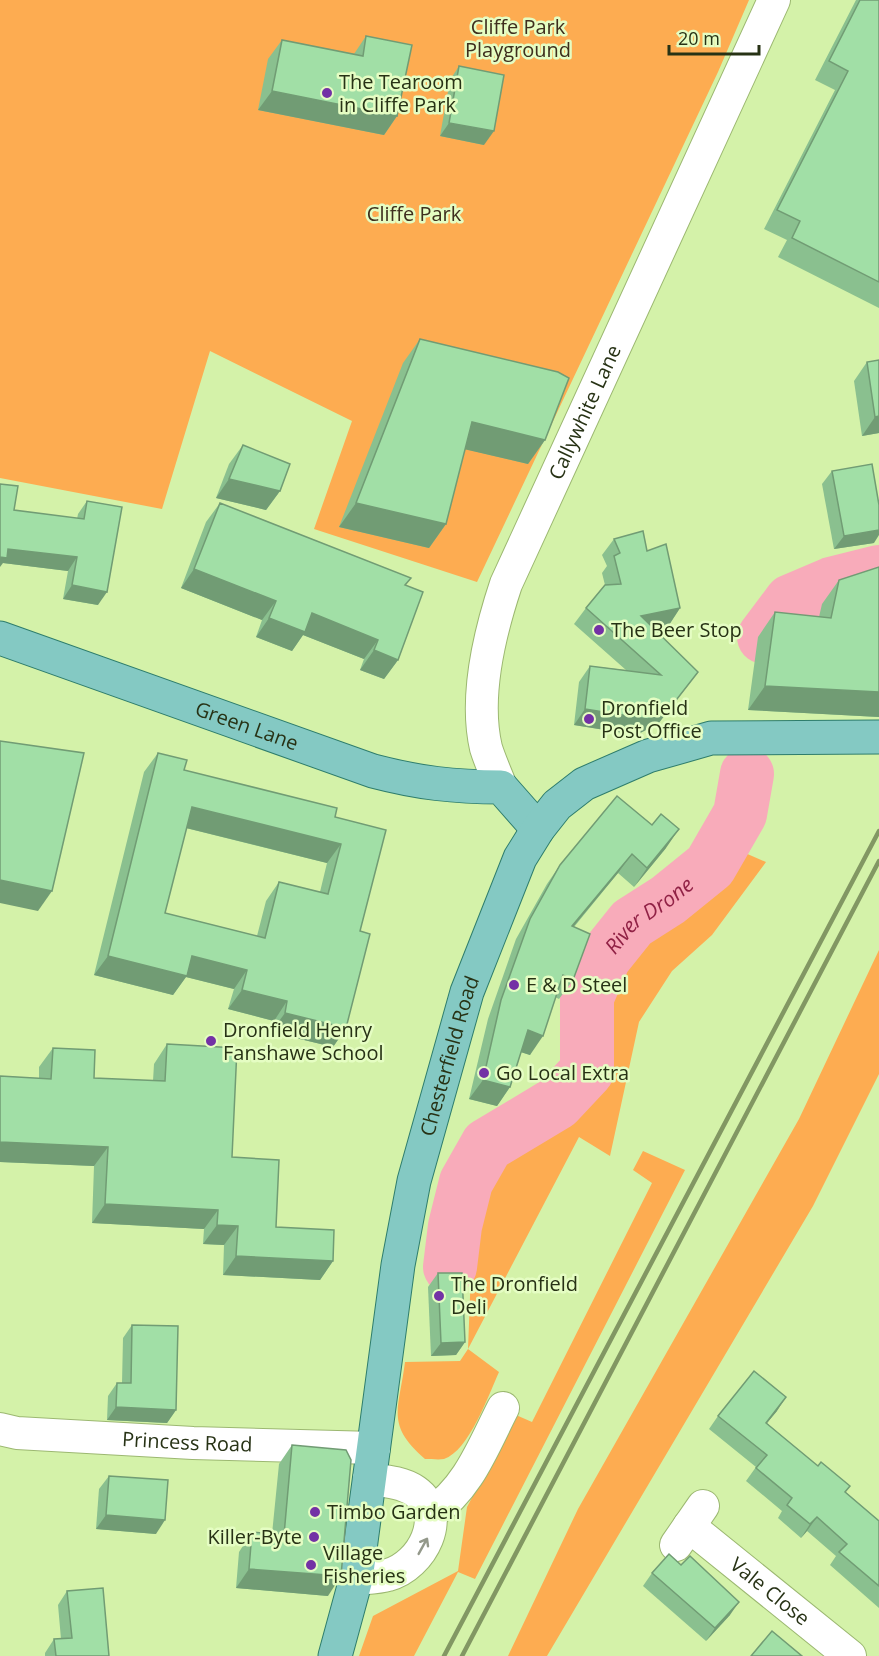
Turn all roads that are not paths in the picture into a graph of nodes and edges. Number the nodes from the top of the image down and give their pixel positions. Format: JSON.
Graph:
{"nodes":[{"id":1,"x":774,"y":0,"type":"edge"},
{"id":2,"x":0,"y":638,"type":"edge"},
{"id":3,"x":879,"y":737,"type":"edge"},
{"id":4,"x":501,"y":787,"type":"junction"},
{"id":5,"x":538,"y":829,"type":"junction"},
{"id":6,"x":503,"y":1408,"type":"dead end"},
{"id":7,"x":0,"y":1429,"type":"edge"},
{"id":8,"x":372,"y":1463,"type":"junction"},
{"id":9,"x":431,"y":1513,"type":"junction"},
{"id":10,"x":689,"y":1525,"type":"dead end"},
{"id":11,"x":356,"y":1579,"type":"junction"},
{"id":12,"x":335,"y":1656,"type":"edge"},
{"id":13,"x":850,"y":1656,"type":"edge"}],
"edges":[{"from":1,"to":4,"type":"street","name":"Callywhite Lane"},
{"from":2,"to":4,"type":"main road","name":"Green Lane"},
{"from":3,"to":5,"type":"main road","name":"Chesterfield Road"},
{"from":4,"to":5,"type":"main road","name":"Callywhite Lane"},
{"from":5,"to":8,"type":"main road","name":"Chesterfield Road"},
{"from":6,"to":9,"type":"street"},
{"from":7,"to":8,"type":"street","name":"Princess Road"},
{"from":8,"to":9,"type":"street","name":"Princess Road"},
{"from":8,"to":11,"type":"main road","name":"Chesterfield Road"},
{"from":11,"to":9,"type":"street","one_way":true},
{"from":10,"to":13,"type":"street","name":"Vale Close"},
{"from":11,"to":12,"type":"main road","name":"Chesterfield Road"}]}
